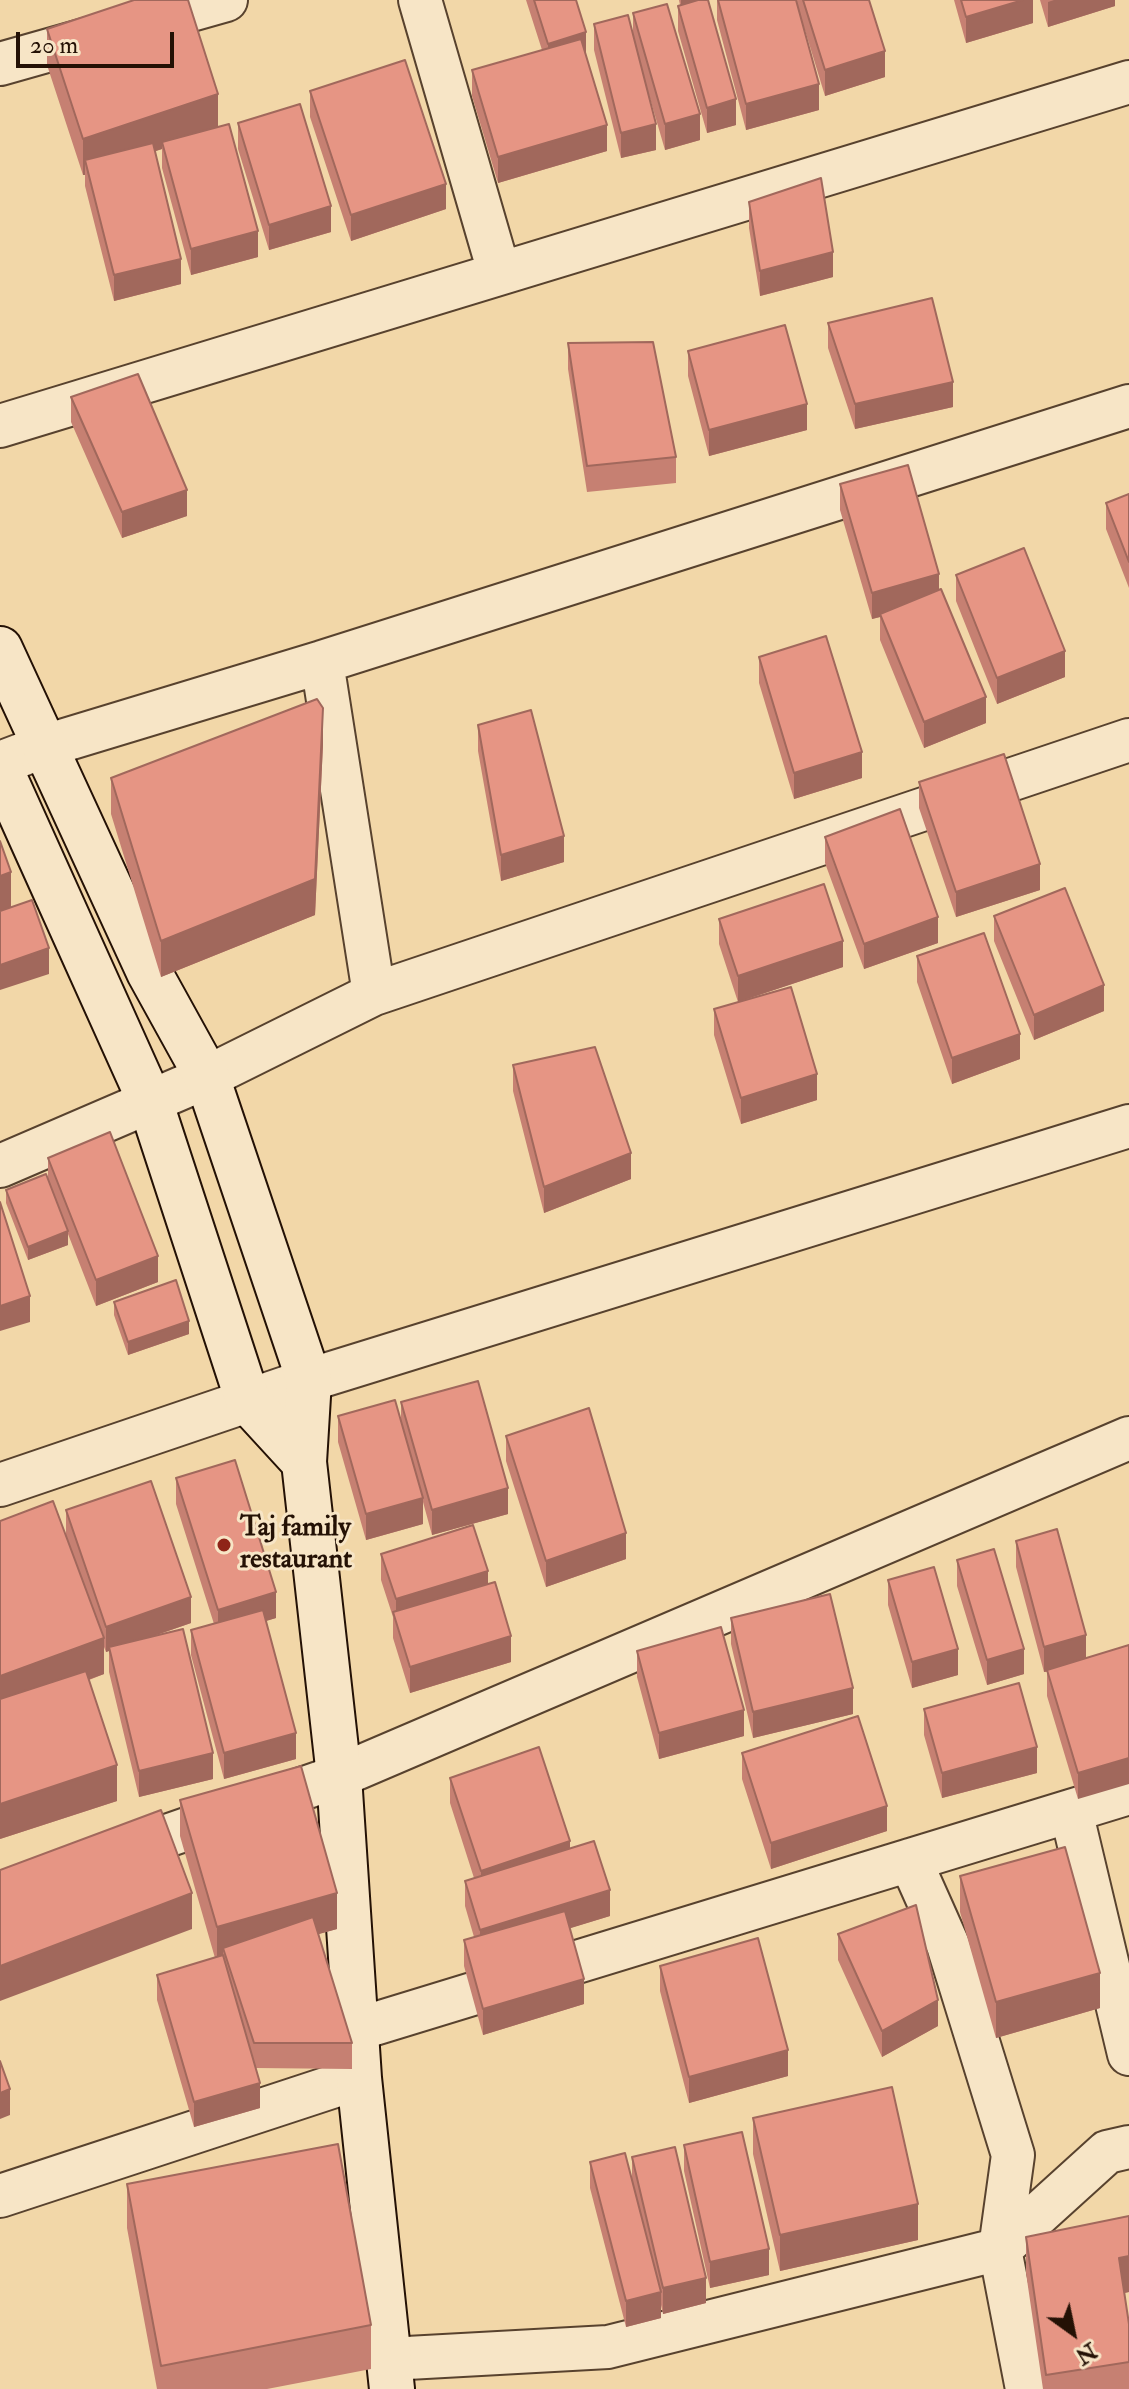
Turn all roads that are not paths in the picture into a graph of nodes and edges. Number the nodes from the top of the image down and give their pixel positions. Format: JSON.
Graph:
{"nodes":[{"id":1,"x":226,"y":0,"type":"edge"},
{"id":2,"x":420,"y":0,"type":"edge"},
{"id":3,"x":0,"y":64,"type":"edge"},
{"id":4,"x":1129,"y":82,"type":"edge"},
{"id":5,"x":499,"y":272,"type":"junction"},
{"id":6,"x":1129,"y":406,"type":"edge"},
{"id":7,"x":0,"y":426,"type":"edge"},
{"id":8,"x":0,"y":649,"type":"edge"},
{"id":9,"x":322,"y":662,"type":"junction"},
{"id":10,"x":1129,"y":740,"type":"edge"},
{"id":11,"x":45,"y":746,"type":"junction"},
{"id":12,"x":0,"y":766,"type":"edge"},
{"id":13,"x":374,"y":994,"type":"junction"},
{"id":14,"x":207,"y":1077,"type":"junction"},
{"id":15,"x":150,"y":1101,"type":"junction"},
{"id":16,"x":1129,"y":1126,"type":"edge"},
{"id":17,"x":0,"y":1166,"type":"edge"},
{"id":18,"x":309,"y":1380,"type":"junction"},
{"id":19,"x":248,"y":1401,"type":"junction"},
{"id":20,"x":1129,"y":1438,"type":"edge"},
{"id":21,"x":304,"y":1462,"type":"junction"},
{"id":22,"x":0,"y":1485,"type":"edge"},
{"id":23,"x":339,"y":1776,"type":"junction"},
{"id":24,"x":1129,"y":1793,"type":"edge"},
{"id":25,"x":1071,"y":1811,"type":"junction"},
{"id":26,"x":910,"y":1860,"type":"junction"},
{"id":27,"x":74,"y":1868,"type":"edge"},
{"id":28,"x":358,"y":2029,"type":"junction"},
{"id":29,"x":1129,"y":2054,"type":"edge"},
{"id":30,"x":359,"y":2078,"type":"junction"},
{"id":31,"x":1129,"y":2147,"type":"edge"},
{"id":32,"x":0,"y":2196,"type":"edge"},
{"id":33,"x":1000,"y":2249,"type":"junction"},
{"id":34,"x":390,"y":2374,"type":"edge"},
{"id":35,"x":1027,"y":2389,"type":"edge"}],
"edges":[{"from":1,"to":3,"type":"street"},
{"from":2,"to":5,"type":"street"},
{"from":4,"to":5,"type":"street"},
{"from":5,"to":7,"type":"street"},
{"from":6,"to":9,"type":"street"},
{"from":8,"to":11,"type":"main road"},
{"from":9,"to":11,"type":"street"},
{"from":9,"to":13,"type":"street"},
{"from":10,"to":13,"type":"street"},
{"from":11,"to":12,"type":"street"},
{"from":11,"to":14,"type":"main road"},
{"from":12,"to":15,"type":"main road"},
{"from":13,"to":14,"type":"street"},
{"from":14,"to":15,"type":"street"},
{"from":14,"to":18,"type":"main road"},
{"from":15,"to":17,"type":"street"},
{"from":15,"to":19,"type":"main road"},
{"from":16,"to":18,"type":"street"},
{"from":18,"to":19,"type":"street"},
{"from":18,"to":21,"type":"main road"},
{"from":19,"to":21,"type":"main road"},
{"from":19,"to":22,"type":"street"},
{"from":20,"to":23,"type":"street"},
{"from":21,"to":23,"type":"main road"},
{"from":23,"to":27,"type":"street"},
{"from":23,"to":28,"type":"main road"},
{"from":24,"to":25,"type":"street"},
{"from":25,"to":26,"type":"street"},
{"from":25,"to":29,"type":"street"},
{"from":26,"to":28,"type":"street"},
{"from":26,"to":33,"type":"street"},
{"from":28,"to":30,"type":"main road"},
{"from":30,"to":32,"type":"street"},
{"from":30,"to":34,"type":"main road"},
{"from":31,"to":33,"type":"street"},
{"from":33,"to":34,"type":"street"},
{"from":33,"to":35,"type":"street"}]}
